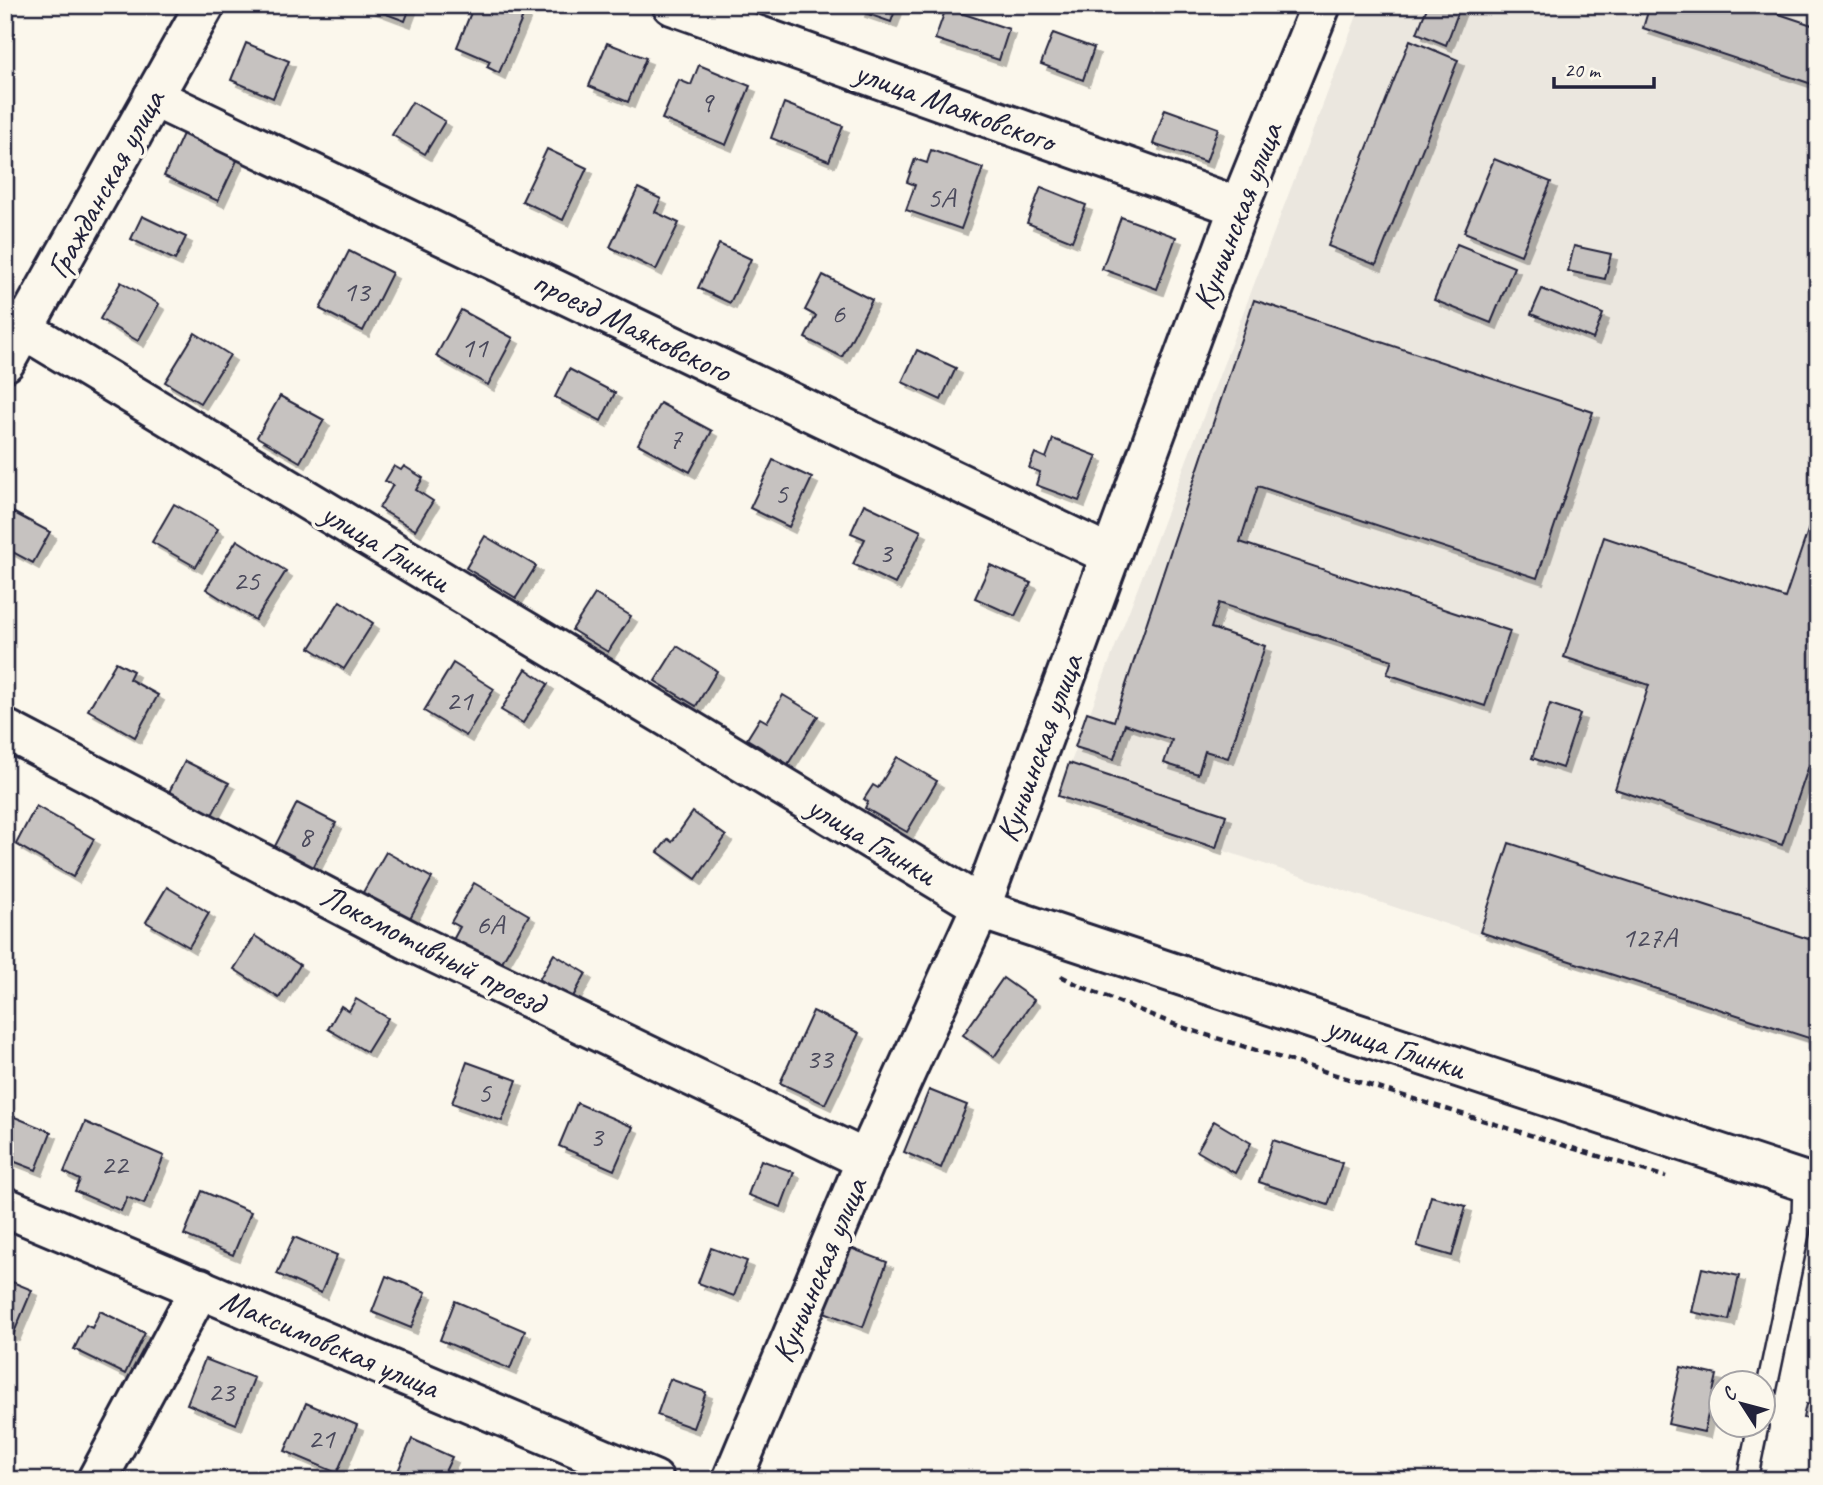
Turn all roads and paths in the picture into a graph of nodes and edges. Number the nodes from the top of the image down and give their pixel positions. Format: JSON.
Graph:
{"nodes":[{"id":1,"x":205,"y":5,"type":"edge"},
{"id":2,"x":672,"y":5,"type":"edge"},
{"id":3,"x":1321,"y":5,"type":"edge"},
{"id":4,"x":153,"y":97,"type":"junction"},
{"id":5,"x":1239,"y":207,"type":"junction"},
{"id":6,"x":15,"y":324,"type":"edge"},
{"id":7,"x":5,"y":362,"type":"edge"},
{"id":8,"x":1110,"y":555,"type":"junction"},
{"id":9,"x":5,"y":729,"type":"edge"},
{"id":10,"x":980,"y":909,"type":"junction"},
{"id":11,"x":1060,"y":975,"type":"dead end"},
{"id":12,"x":866,"y":1160,"type":"junction"},
{"id":13,"x":1670,"y":1178,"type":"dead end"},
{"id":14,"x":1810,"y":1184,"type":"edge"},
{"id":15,"x":5,"y":1207,"type":"edge"},
{"id":16,"x":200,"y":1288,"type":"junction"},
{"id":17,"x":1770,"y":1370,"type":"edge"},
{"id":18,"x":1755,"y":1440,"type":"edge"},
{"id":19,"x":97,"y":1480,"type":"edge"},
{"id":20,"x":654,"y":1480,"type":"edge"},
{"id":21,"x":732,"y":1480,"type":"edge"},
{"id":22,"x":1747,"y":1480,"type":"edge"}],
"edges":[{"from":1,"to":4,"type":"street","name":"Гражданская улица"},
{"from":2,"to":5,"type":"street","name":"улица Маяковского"},
{"from":3,"to":5,"type":"street","name":"Куньинская улица"},
{"from":4,"to":6,"type":"street","name":"Гражданская улица"},
{"from":4,"to":8,"type":"street","name":"проезд Маяковского"},
{"from":5,"to":8,"type":"street","name":"Куньинская улица"},
{"from":6,"to":7,"type":"street","name":"Гражданская улица"},
{"from":6,"to":10,"type":"street","name":"улица Глинки"},
{"from":8,"to":10,"type":"street","name":"Куньинская улица"},
{"from":9,"to":12,"type":"street","name":"Локомотивный проезд"},
{"from":10,"to":12,"type":"street","name":"Куньинская улица"},
{"from":10,"to":14,"type":"street","name":"улица Глинки"},
{"from":11,"to":13,"type":"path"},
{"from":12,"to":21,"type":"street","name":"Куньинская улица"},
{"from":14,"to":17,"type":"lane"},
{"from":15,"to":16,"type":"street","name":"Максимовская улица"},
{"from":16,"to":19,"type":"street"},
{"from":16,"to":20,"type":"street","name":"Максимовская улица"},
{"from":18,"to":22,"type":"lane"}]}
